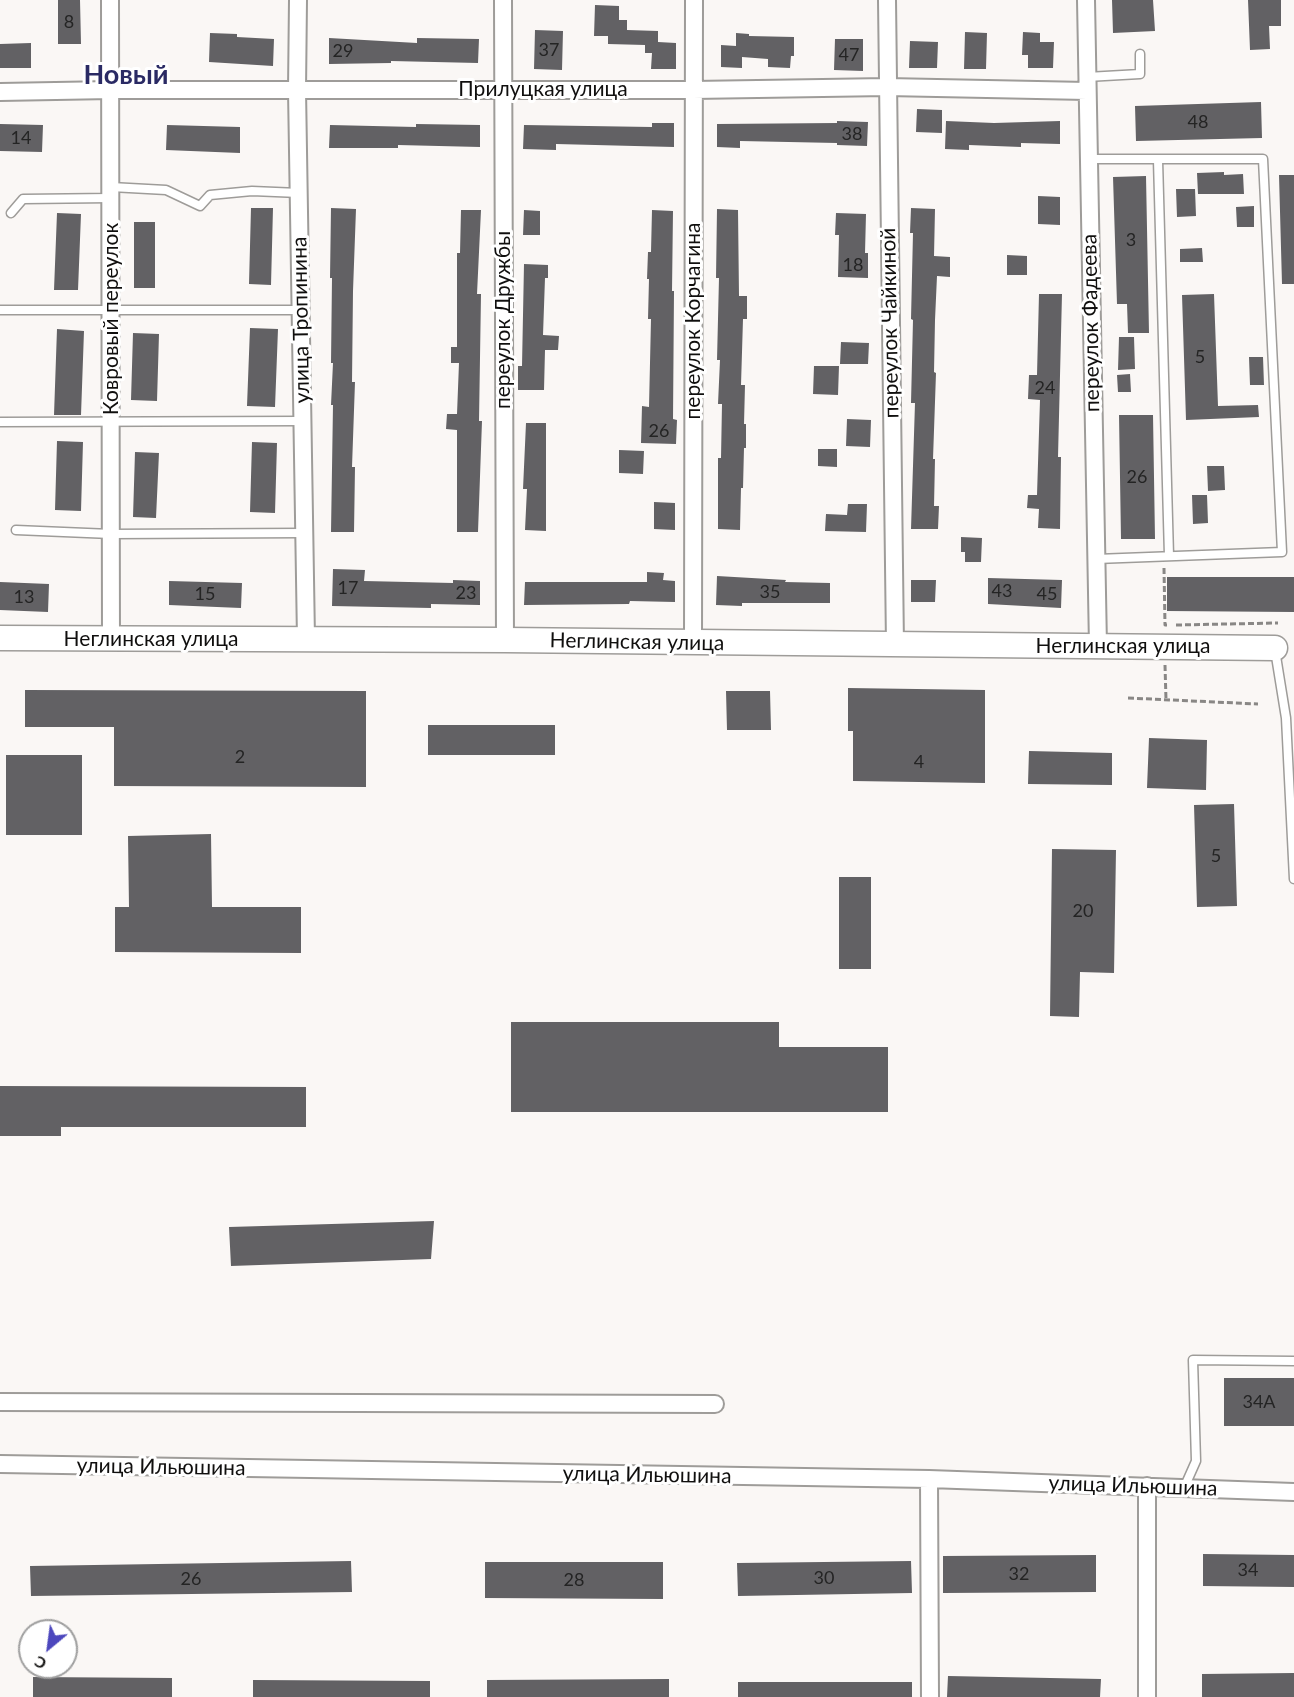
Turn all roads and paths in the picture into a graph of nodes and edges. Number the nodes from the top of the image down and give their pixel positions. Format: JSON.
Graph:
{"nodes":[{"id":1,"x":110,"y":0,"type":"edge"},
{"id":2,"x":298,"y":0,"type":"edge"},
{"id":3,"x":502,"y":0,"type":"edge"},
{"id":4,"x":694,"y":0,"type":"edge"},
{"id":5,"x":887,"y":0,"type":"edge"},
{"id":6,"x":1086,"y":0,"type":"edge"},
{"id":7,"x":1140,"y":54,"type":"dead end"},
{"id":8,"x":1087,"y":84,"type":"junction"},
{"id":9,"x":887,"y":87,"type":"junction"},
{"id":10,"x":502,"y":89,"type":"junction"},
{"id":11,"x":111,"y":90,"type":"junction"},
{"id":12,"x":297,"y":90,"type":"junction"},
{"id":13,"x":693,"y":90,"type":"junction"},
{"id":14,"x":0,"y":92,"type":"edge"},
{"id":15,"x":1088,"y":159,"type":"junction"},
{"id":16,"x":1158,"y":160,"type":"junction"},
{"id":17,"x":111,"y":193,"type":"junction"},
{"id":18,"x":299,"y":193,"type":"junction"},
{"id":19,"x":11,"y":213,"type":"dead end"},
{"id":20,"x":0,"y":310,"type":"edge"},
{"id":21,"x":112,"y":310,"type":"junction"},
{"id":22,"x":301,"y":310,"type":"junction"},
{"id":23,"x":303,"y":421,"type":"junction"},
{"id":24,"x":0,"y":422,"type":"edge"},
{"id":25,"x":111,"y":422,"type":"junction"},
{"id":26,"x":15,"y":530,"type":"dead end"},
{"id":27,"x":304,"y":533,"type":"junction"},
{"id":28,"x":111,"y":534,"type":"junction"},
{"id":29,"x":1166,"y":557,"type":"junction"},
{"id":30,"x":1096,"y":559,"type":"junction"},
{"id":31,"x":1278,"y":623,"type":"dead end"},
{"id":32,"x":0,"y":638,"type":"edge"},
{"id":33,"x":111,"y":639,"type":"junction"},
{"id":34,"x":306,"y":639,"type":"junction"},
{"id":35,"x":506,"y":640,"type":"junction"},
{"id":36,"x":693,"y":642,"type":"junction"},
{"id":37,"x":895,"y":645,"type":"junction"},
{"id":38,"x":1098,"y":646,"type":"junction"},
{"id":39,"x":1275,"y":648,"type":"joint"},
{"id":40,"x":1128,"y":698,"type":"dead end"},
{"id":41,"x":1258,"y":704,"type":"dead end"},
{"id":42,"x":1294,"y":879,"type":"edge"},
{"id":43,"x":1294,"y":1361,"type":"edge"},
{"id":44,"x":0,"y":1402,"type":"edge"},
{"id":45,"x":716,"y":1404,"type":"dead end"},
{"id":46,"x":0,"y":1464,"type":"edge"},
{"id":47,"x":928,"y":1479,"type":"junction"},
{"id":48,"x":1146,"y":1486,"type":"junction"},
{"id":49,"x":1184,"y":1488,"type":"junction"},
{"id":50,"x":1294,"y":1492,"type":"edge"},
{"id":51,"x":930,"y":1697,"type":"edge"},
{"id":52,"x":1147,"y":1697,"type":"edge"}],
"edges":[{"from":1,"to":11,"type":"street","name":"Ковровый переулок"},
{"from":2,"to":12,"type":"street","name":"улица Тропинина"},
{"from":3,"to":10,"type":"street","name":"переулок Дружбы"},
{"from":4,"to":13,"type":"street","name":"переулок Корчагина"},
{"from":5,"to":9,"type":"street","name":"переулок Чайкиной"},
{"from":6,"to":8,"type":"street","name":"переулок Фадеева"},
{"from":7,"to":8,"type":"lane"},
{"from":8,"to":9,"type":"street","name":"Прилуцкая улица"},
{"from":8,"to":15,"type":"street","name":"переулок Фадеева"},
{"from":9,"to":13,"type":"street","name":"Прилуцкая улица"},
{"from":9,"to":37,"type":"street","name":"переулок Чайкиной"},
{"from":10,"to":12,"type":"street","name":"Прилуцкая улица"},
{"from":10,"to":13,"type":"street","name":"Прилуцкая улица"},
{"from":10,"to":35,"type":"street","name":"переулок Дружбы"},
{"from":11,"to":12,"type":"street","name":"Прилуцкая улица"},
{"from":11,"to":14,"type":"street","name":"Прилуцкая улица"},
{"from":11,"to":17,"type":"street","name":"Ковровый переулок"},
{"from":12,"to":18,"type":"street","name":"улица Тропинина"},
{"from":13,"to":36,"type":"street","name":"переулок Корчагина"},
{"from":15,"to":16,"type":"lane"},
{"from":15,"to":30,"type":"street","name":"переулок Фадеева"},
{"from":16,"to":29,"type":"lane"},
{"from":16,"to":29,"type":"lane"},
{"from":17,"to":18,"type":"lane"},
{"from":17,"to":19,"type":"lane"},
{"from":17,"to":21,"type":"street","name":"Ковровый переулок"},
{"from":18,"to":22,"type":"street","name":"улица Тропинина"},
{"from":20,"to":21,"type":"lane"},
{"from":21,"to":22,"type":"lane"},
{"from":21,"to":25,"type":"street","name":"Ковровый переулок"},
{"from":22,"to":23,"type":"street","name":"улица Тропинина"},
{"from":23,"to":25,"type":"lane"},
{"from":23,"to":27,"type":"street","name":"улица Тропинина"},
{"from":24,"to":25,"type":"lane"},
{"from":25,"to":28,"type":"street","name":"Ковровый переулок"},
{"from":26,"to":28,"type":"lane"},
{"from":27,"to":28,"type":"lane"},
{"from":27,"to":34,"type":"street","name":"улица Тропинина"},
{"from":28,"to":33,"type":"street","name":"Ковровый переулок"},
{"from":29,"to":30,"type":"lane"},
{"from":29,"to":31,"type":"path"},
{"from":30,"to":38,"type":"street","name":"переулок Фадеева"},
{"from":32,"to":33,"type":"street","name":"Неглинская улица"},
{"from":33,"to":34,"type":"street","name":"Неглинская улица"},
{"from":34,"to":35,"type":"street","name":"Неглинская улица"},
{"from":35,"to":36,"type":"street","name":"Неглинская улица"},
{"from":36,"to":37,"type":"street","name":"Неглинская улица"},
{"from":37,"to":38,"type":"street","name":"Неглинская улица"},
{"from":38,"to":39,"type":"street","name":"Неглинская улица"},
{"from":39,"to":42,"type":"lane"},
{"from":40,"to":41,"type":"path"},
{"from":43,"to":49,"type":"lane"},
{"from":44,"to":45,"type":"street"},
{"from":46,"to":47,"type":"street","name":"улица Ильюшина"},
{"from":47,"to":48,"type":"street","name":"улица Ильюшина"},
{"from":47,"to":51,"type":"street"},
{"from":48,"to":49,"type":"street","name":"улица Ильюшина"},
{"from":48,"to":52,"type":"street"},
{"from":49,"to":50,"type":"street","name":"улица Ильюшина"}]}
